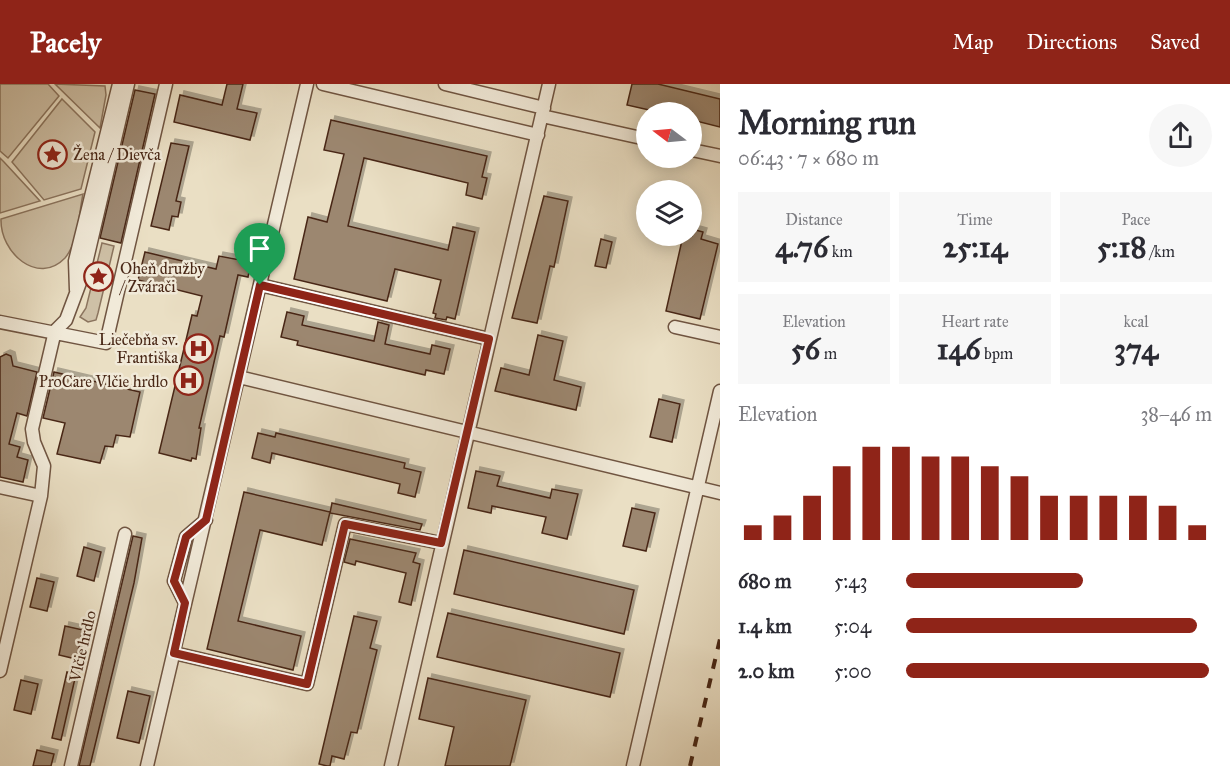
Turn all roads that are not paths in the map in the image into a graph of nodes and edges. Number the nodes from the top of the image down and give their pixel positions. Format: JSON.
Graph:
{"nodes":[{"id":1,"x":119,"y":84,"type":"edge"},
{"id":2,"x":128,"y":84,"type":"edge"},
{"id":3,"x":166,"y":84,"type":"edge"},
{"id":4,"x":307,"y":84,"type":"edge"},
{"id":5,"x":323,"y":84,"type":"edge"},
{"id":6,"x":445,"y":84,"type":"edge"},
{"id":7,"x":549,"y":84,"type":"edge"},
{"id":8,"x":543,"y":112,"type":"junction"},
{"id":9,"x":538,"y":135,"type":"junction"},
{"id":10,"x":636,"y":136,"type":"edge"},
{"id":11,"x":702,"y":152,"type":"edge"},
{"id":12,"x":720,"y":156,"type":"edge"},
{"id":13,"x":260,"y":285,"type":"junction"},
{"id":14,"x":76,"y":294,"type":"junction"},
{"id":15,"x":0,"y":322,"type":"edge"},
{"id":16,"x":675,"y":327,"type":"dead end"},
{"id":17,"x":55,"y":331,"type":"junction"},
{"id":18,"x":720,"y":337,"type":"edge"},
{"id":19,"x":489,"y":339,"type":"junction"},
{"id":20,"x":239,"y":377,"type":"junction"},
{"id":21,"x":720,"y":391,"type":"edge"},
{"id":22,"x":467,"y":433,"type":"junction"},
{"id":23,"x":0,"y":487,"type":"edge"},
{"id":24,"x":697,"y":488,"type":"junction"},
{"id":25,"x":720,"y":493,"type":"edge"},
{"id":26,"x":41,"y":496,"type":"junction"},
{"id":27,"x":125,"y":534,"type":"dead end"},
{"id":28,"x":441,"y":543,"type":"junction"},
{"id":29,"x":174,"y":653,"type":"junction"},
{"id":30,"x":0,"y":671,"type":"edge"},
{"id":31,"x":72,"y":766,"type":"edge"},
{"id":32,"x":147,"y":766,"type":"edge"},
{"id":33,"x":391,"y":766,"type":"edge"},
{"id":34,"x":633,"y":766,"type":"edge"}],
"edges":[{"from":1,"to":14,"type":"street"},
{"from":2,"to":14,"type":"street"},
{"from":3,"to":17,"type":"street"},
{"from":4,"to":13,"type":"street"},
{"from":5,"to":9,"type":"street"},
{"from":6,"to":8,"type":"street"},
{"from":7,"to":8,"type":"street"},
{"from":8,"to":9,"type":"street"},
{"from":8,"to":10,"type":"street"},
{"from":9,"to":19,"type":"street"},
{"from":11,"to":12,"type":"street"},
{"from":13,"to":19,"type":"street"},
{"from":13,"to":20,"type":"street"},
{"from":14,"to":17,"type":"street"},
{"from":15,"to":17,"type":"street"},
{"from":16,"to":18,"type":"street"},
{"from":17,"to":26,"type":"street"},
{"from":19,"to":22,"type":"street"},
{"from":20,"to":22,"type":"street"},
{"from":20,"to":29,"type":"street"},
{"from":21,"to":24,"type":"street"},
{"from":22,"to":24,"type":"street"},
{"from":22,"to":28,"type":"street"},
{"from":23,"to":26,"type":"street"},
{"from":24,"to":25,"type":"street"},
{"from":24,"to":34,"type":"street"},
{"from":26,"to":30,"type":"street"},
{"from":27,"to":31,"type":"street","name":"Vlčie hrdlo"},
{"from":28,"to":29,"type":"street"},
{"from":28,"to":33,"type":"street"},
{"from":29,"to":32,"type":"street"}]}
